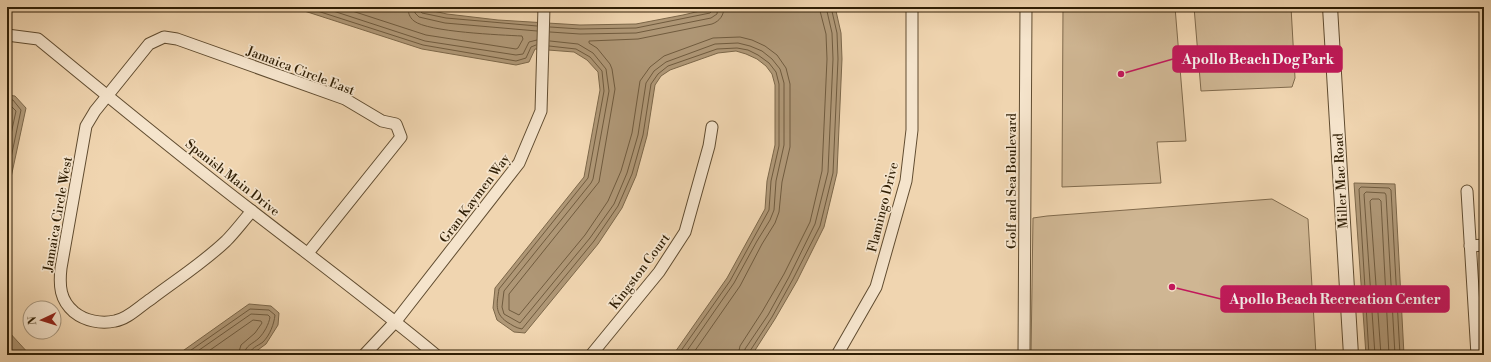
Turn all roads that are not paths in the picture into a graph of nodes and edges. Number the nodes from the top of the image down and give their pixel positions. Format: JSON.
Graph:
{"nodes":[{"id":1,"x":912,"y":7,"type":"edge"},
{"id":2,"x":1026,"y":7,"type":"edge"},
{"id":3,"x":1330,"y":7,"type":"edge"},
{"id":4,"x":544,"y":13,"type":"edge"},
{"id":5,"x":7,"y":35,"type":"edge"},
{"id":6,"x":107,"y":95,"type":"junction"},
{"id":7,"x":712,"y":127,"type":"dead end"},
{"id":8,"x":1467,"y":191,"type":"dead end"},
{"id":9,"x":252,"y":211,"type":"junction"},
{"id":10,"x":1484,"y":245,"type":"edge"},
{"id":11,"x":1470,"y":246,"type":"junction"},
{"id":12,"x":308,"y":253,"type":"junction"},
{"id":13,"x":396,"y":321,"type":"junction"},
{"id":14,"x":364,"y":355,"type":"edge"},
{"id":15,"x":436,"y":355,"type":"edge"},
{"id":16,"x":591,"y":355,"type":"edge"},
{"id":17,"x":838,"y":355,"type":"edge"},
{"id":18,"x":1024,"y":355,"type":"edge"},
{"id":19,"x":1351,"y":355,"type":"edge"},
{"id":20,"x":1477,"y":355,"type":"edge"}],
"edges":[{"from":1,"to":17,"type":"street","name":"Flamingo Drive"},
{"from":2,"to":18,"type":"street","name":"Golf and Sea Boulevard"},
{"from":3,"to":19,"type":"street","name":"Miller Mac Road"},
{"from":4,"to":13,"type":"street","name":"Gran Kaymen Way"},
{"from":5,"to":6,"type":"street","name":"Spanish Main Drive"},
{"from":6,"to":9,"type":"street","name":"Spanish Main Drive"},
{"from":6,"to":9,"type":"street","name":"Jamaica Circle West"},
{"from":6,"to":12,"type":"street","name":"Jamaica Circle East"},
{"from":7,"to":16,"type":"street","name":"Kingston Court"},
{"from":8,"to":11,"type":"street"},
{"from":9,"to":12,"type":"street","name":"Spanish Main Drive"},
{"from":10,"to":11,"type":"street"},
{"from":11,"to":20,"type":"street"},
{"from":12,"to":13,"type":"street","name":"Spanish Main Drive"},
{"from":13,"to":14,"type":"street","name":"Gran Kaymen Way"},
{"from":13,"to":15,"type":"street","name":"Spanish Main Drive"}]}
